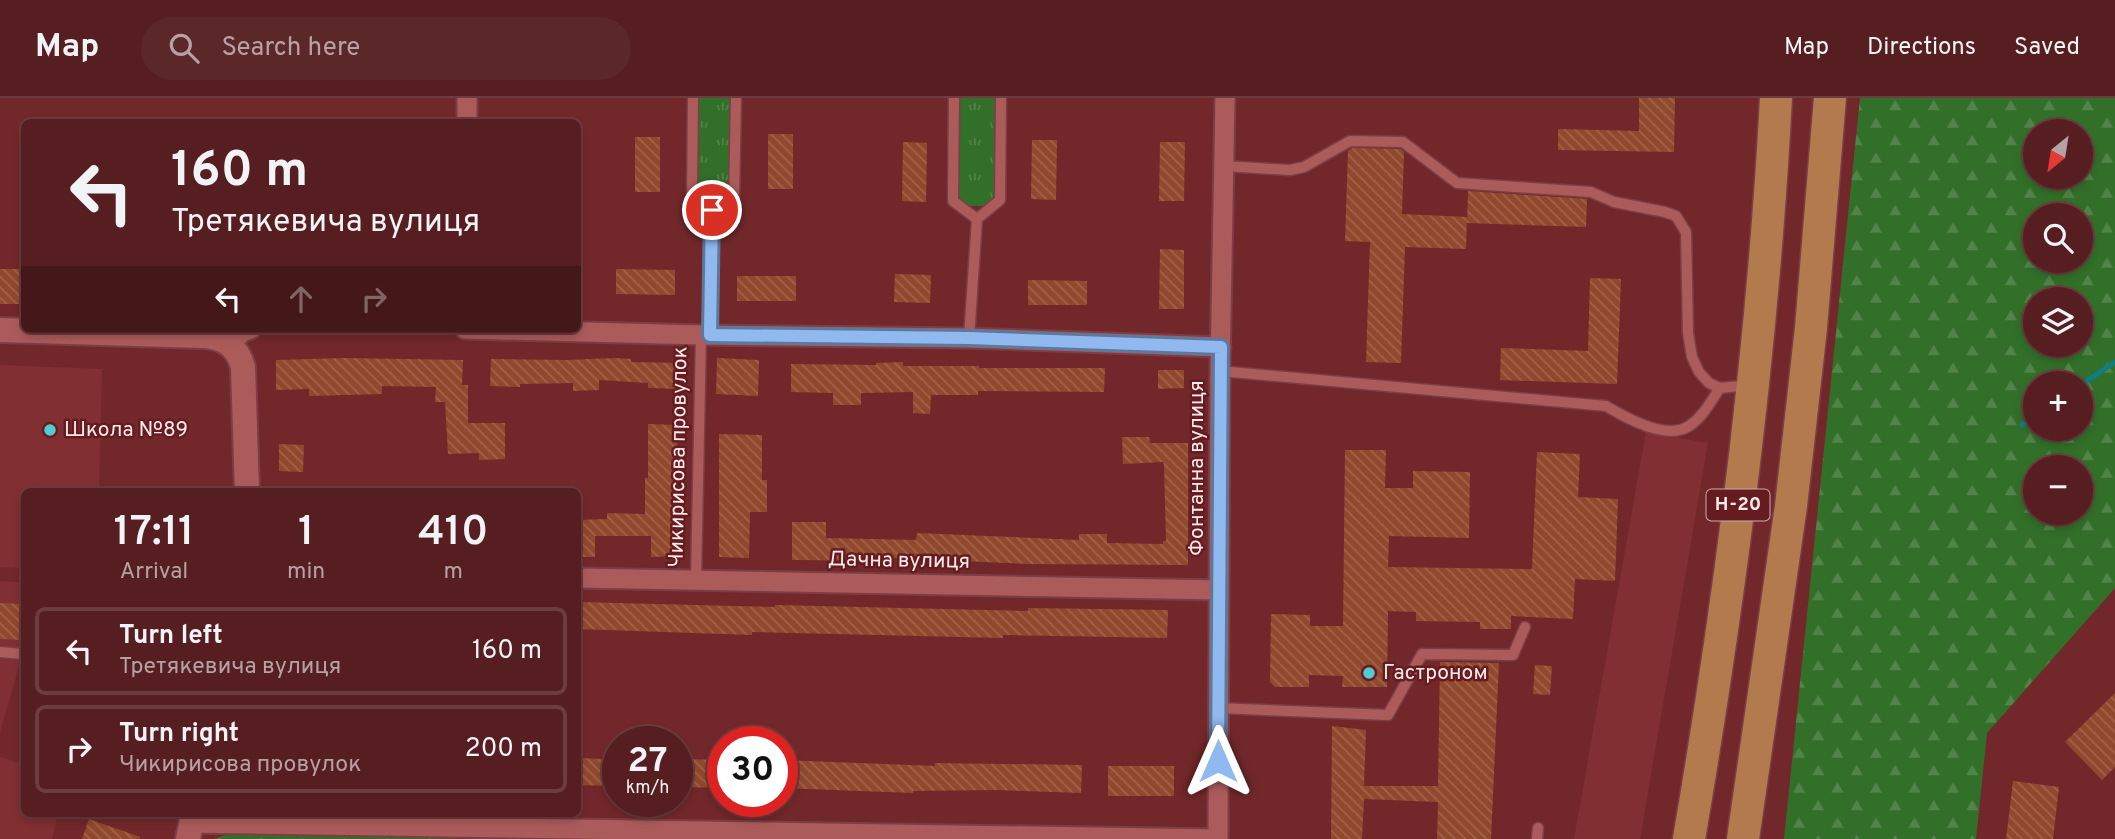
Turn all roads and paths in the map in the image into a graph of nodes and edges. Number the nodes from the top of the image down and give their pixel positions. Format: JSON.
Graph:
{"nodes":[{"id":1,"x":467,"y":98,"type":"edge"},
{"id":2,"x":693,"y":98,"type":"edge"},
{"id":3,"x":736,"y":98,"type":"edge"},
{"id":4,"x":954,"y":98,"type":"edge"},
{"id":5,"x":1002,"y":98,"type":"edge"},
{"id":6,"x":1225,"y":98,"type":"edge"},
{"id":7,"x":1776,"y":98,"type":"edge"},
{"id":8,"x":1831,"y":104,"type":"edge"},
{"id":9,"x":467,"y":119,"type":"edge"},
{"id":10,"x":1224,"y":166,"type":"junction"},
{"id":11,"x":712,"y":210,"type":"junction"},
{"id":12,"x":977,"y":219,"type":"junction"},
{"id":13,"x":0,"y":330,"type":"edge"},
{"id":14,"x":21,"y":331,"type":"edge"},
{"id":15,"x":581,"y":332,"type":"edge"},
{"id":16,"x":122,"y":333,"type":"edge"},
{"id":17,"x":242,"y":333,"type":"edge"},
{"id":18,"x":706,"y":335,"type":"junction"},
{"id":19,"x":969,"y":338,"type":"junction"},
{"id":20,"x":231,"y":344,"type":"junction"},
{"id":21,"x":1221,"y":347,"type":"junction"},
{"id":22,"x":1220,"y":371,"type":"junction"},
{"id":23,"x":1752,"y":385,"type":"junction"},
{"id":24,"x":1720,"y":388,"type":"junction"},
{"id":25,"x":247,"y":488,"type":"edge"},
{"id":26,"x":581,"y":578,"type":"edge"},
{"id":27,"x":696,"y":580,"type":"junction"},
{"id":28,"x":1219,"y":590,"type":"junction"},
{"id":29,"x":1525,"y":626,"type":"dead end"},
{"id":30,"x":0,"y":652,"type":"edge"},
{"id":31,"x":21,"y":654,"type":"edge"},
{"id":32,"x":1218,"y":708,"type":"junction"},
{"id":33,"x":191,"y":825,"type":"edge"},
{"id":34,"x":1696,"y":832,"type":"edge"},
{"id":35,"x":512,"y":834,"type":"edge"},
{"id":36,"x":1739,"y":835,"type":"edge"},
{"id":37,"x":1218,"y":839,"type":"edge"}],
"edges":[{"from":1,"to":9,"type":"street"},
{"from":2,"to":11,"type":"lane"},
{"from":3,"to":11,"type":"lane"},
{"from":4,"to":12,"type":"lane"},
{"from":5,"to":12,"type":"lane"},
{"from":6,"to":10,"type":"street","name":"Фонтанна вулиця"},
{"from":7,"to":23,"type":"main road","number":"Н-20"},
{"from":8,"to":36,"type":"main road","number":"Н-20"},
{"from":10,"to":21,"type":"street","name":"Фонтанна вулиця"},
{"from":10,"to":24,"type":"lane"},
{"from":11,"to":18,"type":"lane","name":"Чикирисова провулок"},
{"from":12,"to":19,"type":"lane"},
{"from":13,"to":14,"type":"street"},
{"from":15,"to":18,"type":"street"},
{"from":16,"to":20,"type":"street"},
{"from":17,"to":20,"type":"street"},
{"from":18,"to":19,"type":"street"},
{"from":18,"to":27,"type":"lane","name":"Чикирисова провулок"},
{"from":19,"to":21,"type":"street"},
{"from":20,"to":25,"type":"street"},
{"from":21,"to":22,"type":"street","name":"Фонтанна вулиця"},
{"from":22,"to":24,"type":"lane"},
{"from":22,"to":28,"type":"street","name":"Фонтанна вулиця"},
{"from":23,"to":24,"type":"lane"},
{"from":23,"to":34,"type":"main road","number":"Н-20"},
{"from":26,"to":27,"type":"street","name":"Дачна вулиця"},
{"from":27,"to":28,"type":"street","name":"Дачна вулиця"},
{"from":28,"to":32,"type":"street","name":"Фонтанна вулиця"},
{"from":29,"to":32,"type":"lane"},
{"from":30,"to":31,"type":"lane"},
{"from":32,"to":37,"type":"street","name":"Фонтанна вулиця"},
{"from":33,"to":35,"type":"street"},
{"from":35,"to":37,"type":"street"}]}
